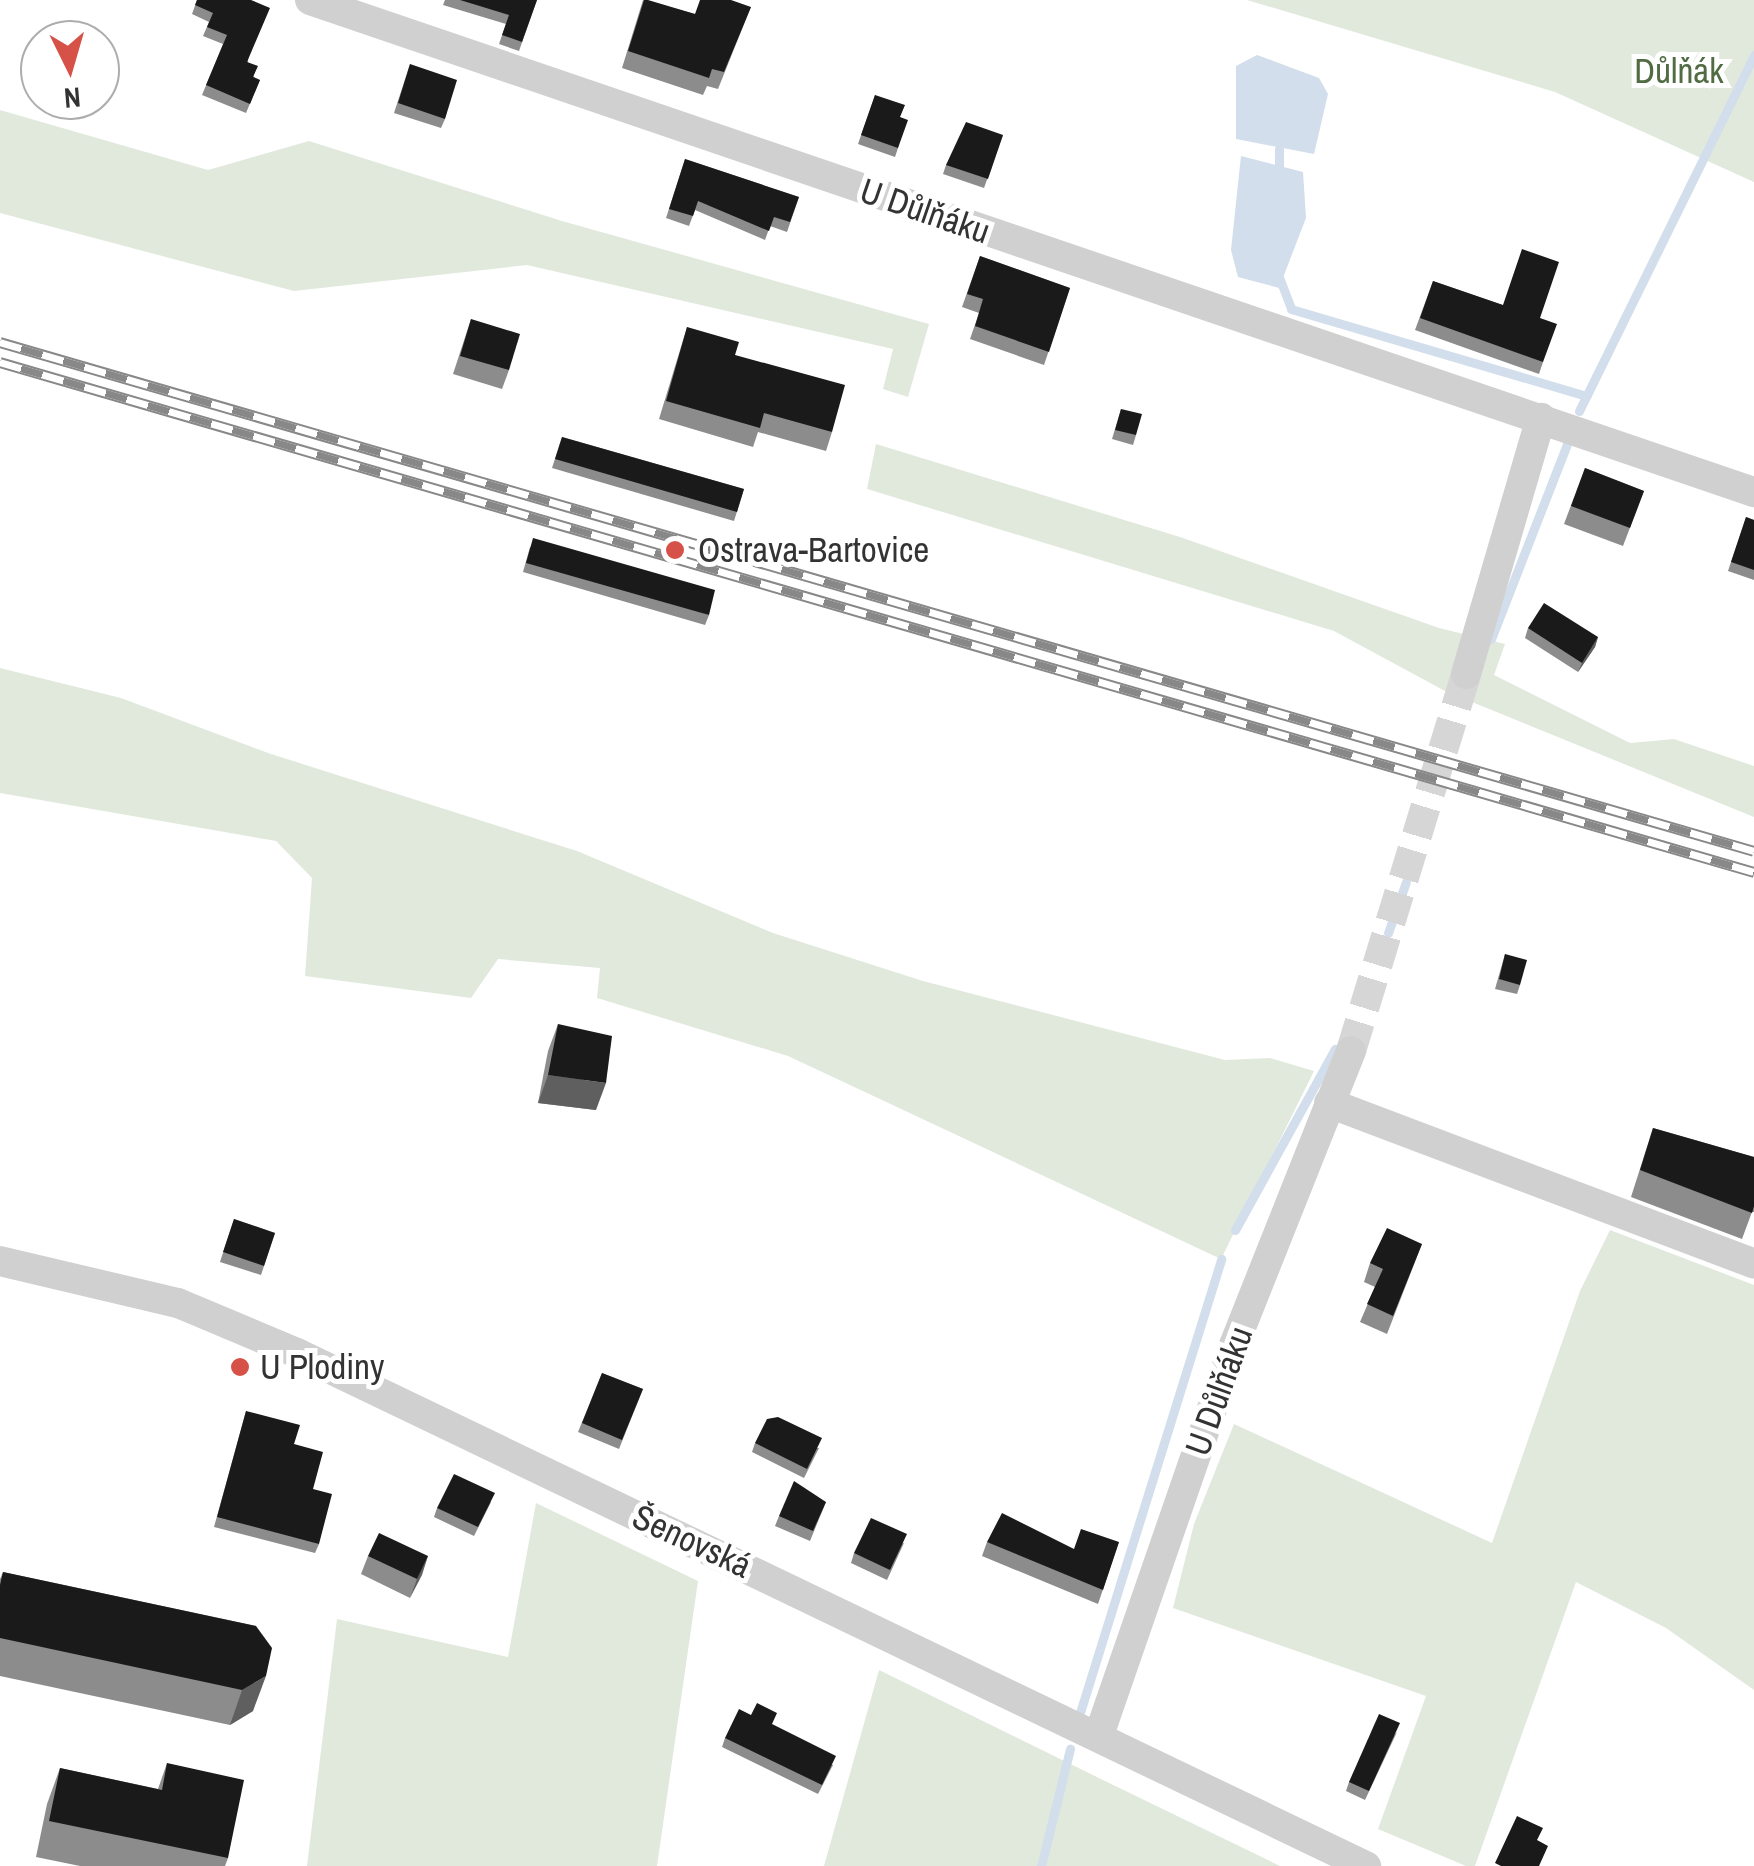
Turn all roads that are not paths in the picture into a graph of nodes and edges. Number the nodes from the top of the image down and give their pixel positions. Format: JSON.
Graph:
{"nodes":[{"id":1,"x":310,"y":0,"type":"edge"},
{"id":2,"x":1541,"y":418,"type":"junction"},
{"id":3,"x":1754,"y":492,"type":"edge"},
{"id":4,"x":1466,"y":674,"type":"tunnel mouth"},
{"id":5,"x":1351,"y":1051,"type":"tunnel mouth"},
{"id":6,"x":1329,"y":1103,"type":"junction"},
{"id":7,"x":0,"y":1261,"type":"edge"},
{"id":8,"x":1754,"y":1264,"type":"edge"},
{"id":9,"x":1099,"y":1735,"type":"junction"},
{"id":10,"x":1366,"y":1866,"type":"edge"}],
"edges":[{"from":1,"to":2,"type":"street","name":"U Důlňáku"},
{"from":2,"to":3,"type":"street","name":"U Důlňáku"},
{"from":2,"to":4,"type":"street"},
{"from":5,"to":6,"type":"street","name":"U Důlňáku"},
{"from":6,"to":8,"type":"street"},
{"from":6,"to":9,"type":"street","name":"U Důlňáku"},
{"from":7,"to":9,"type":"street","name":"Šenovská"},
{"from":9,"to":10,"type":"street","name":"Šenovská"}]}
